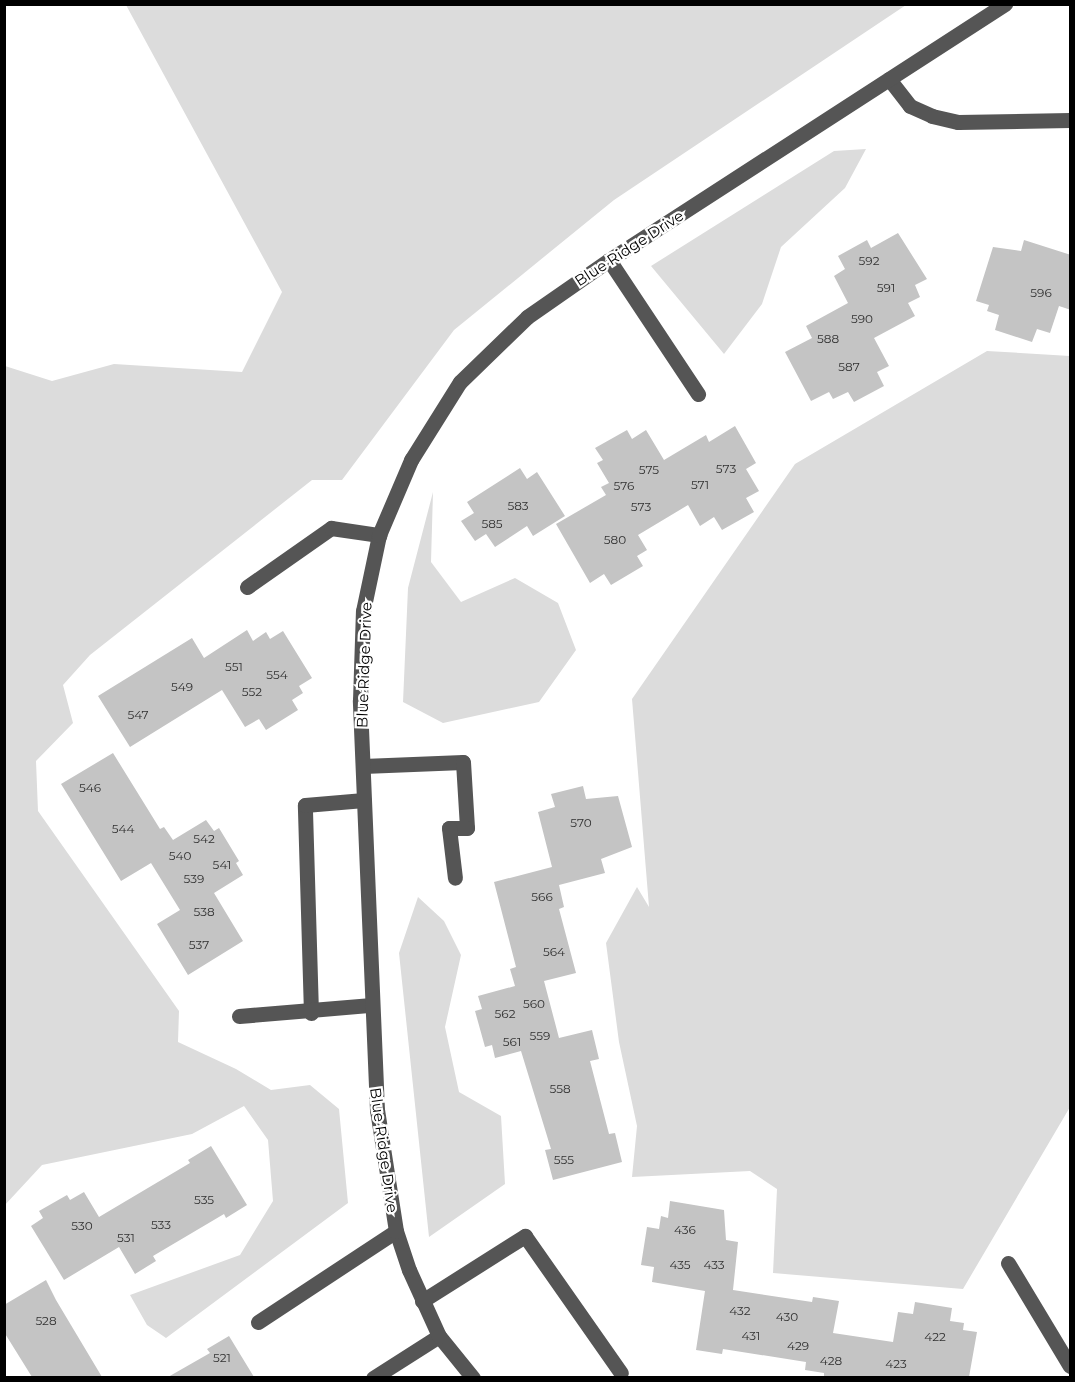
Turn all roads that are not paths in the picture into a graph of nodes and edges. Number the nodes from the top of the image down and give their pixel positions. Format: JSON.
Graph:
{"nodes":[{"id":1,"x":1005,"y":4,"type":"edge"},
{"id":2,"x":889,"y":79,"type":"junction"},
{"id":3,"x":1071,"y":120,"type":"edge"},
{"id":4,"x":609,"y":260,"type":"junction"},
{"id":5,"x":698,"y":394,"type":"dead end"},
{"id":6,"x":379,"y":535,"type":"junction"},
{"id":7,"x":247,"y":587,"type":"dead end"},
{"id":8,"x":363,"y":766,"type":"junction"},
{"id":9,"x":364,"y":800,"type":"junction"},
{"id":10,"x":455,"y":878,"type":"dead end"},
{"id":11,"x":369,"y":1005,"type":"junction"},
{"id":12,"x":311,"y":1013,"type":"junction"},
{"id":13,"x":238,"y":1016,"type":"dead end"},
{"id":14,"x":396,"y":1231,"type":"junction"},
{"id":15,"x":1008,"y":1263,"type":"dead end"},
{"id":16,"x":422,"y":1301,"type":"junction"},
{"id":17,"x":258,"y":1322,"type":"dead end"},
{"id":18,"x":439,"y":1336,"type":"junction"},
{"id":19,"x":1071,"y":1366,"type":"edge"},
{"id":20,"x":621,"y":1373,"type":"dead end"},
{"id":21,"x":373,"y":1377,"type":"edge"},
{"id":22,"x":473,"y":1377,"type":"edge"}],
"edges":[{"from":1,"to":2,"type":"street","name":"Blue Ridge Drive"},
{"from":2,"to":3,"type":"street"},
{"from":2,"to":4,"type":"street","name":"Blue Ridge Drive"},
{"from":4,"to":5,"type":"street"},
{"from":4,"to":6,"type":"street","name":"Blue Ridge Drive"},
{"from":6,"to":7,"type":"street"},
{"from":6,"to":8,"type":"street","name":"Blue Ridge Drive"},
{"from":8,"to":9,"type":"street","name":"Blue Ridge Drive"},
{"from":8,"to":10,"type":"street"},
{"from":9,"to":11,"type":"street","name":"Blue Ridge Drive"},
{"from":9,"to":12,"type":"street"},
{"from":11,"to":12,"type":"street"},
{"from":11,"to":14,"type":"street","name":"Blue Ridge Drive"},
{"from":12,"to":13,"type":"street"},
{"from":14,"to":16,"type":"street","name":"Blue Ridge Drive"},
{"from":14,"to":17,"type":"street"},
{"from":15,"to":19,"type":"street"},
{"from":16,"to":18,"type":"street","name":"Blue Ridge Drive"},
{"from":16,"to":20,"type":"street"},
{"from":18,"to":21,"type":"street"},
{"from":18,"to":22,"type":"street","name":"Blue Ridge Drive"}]}
